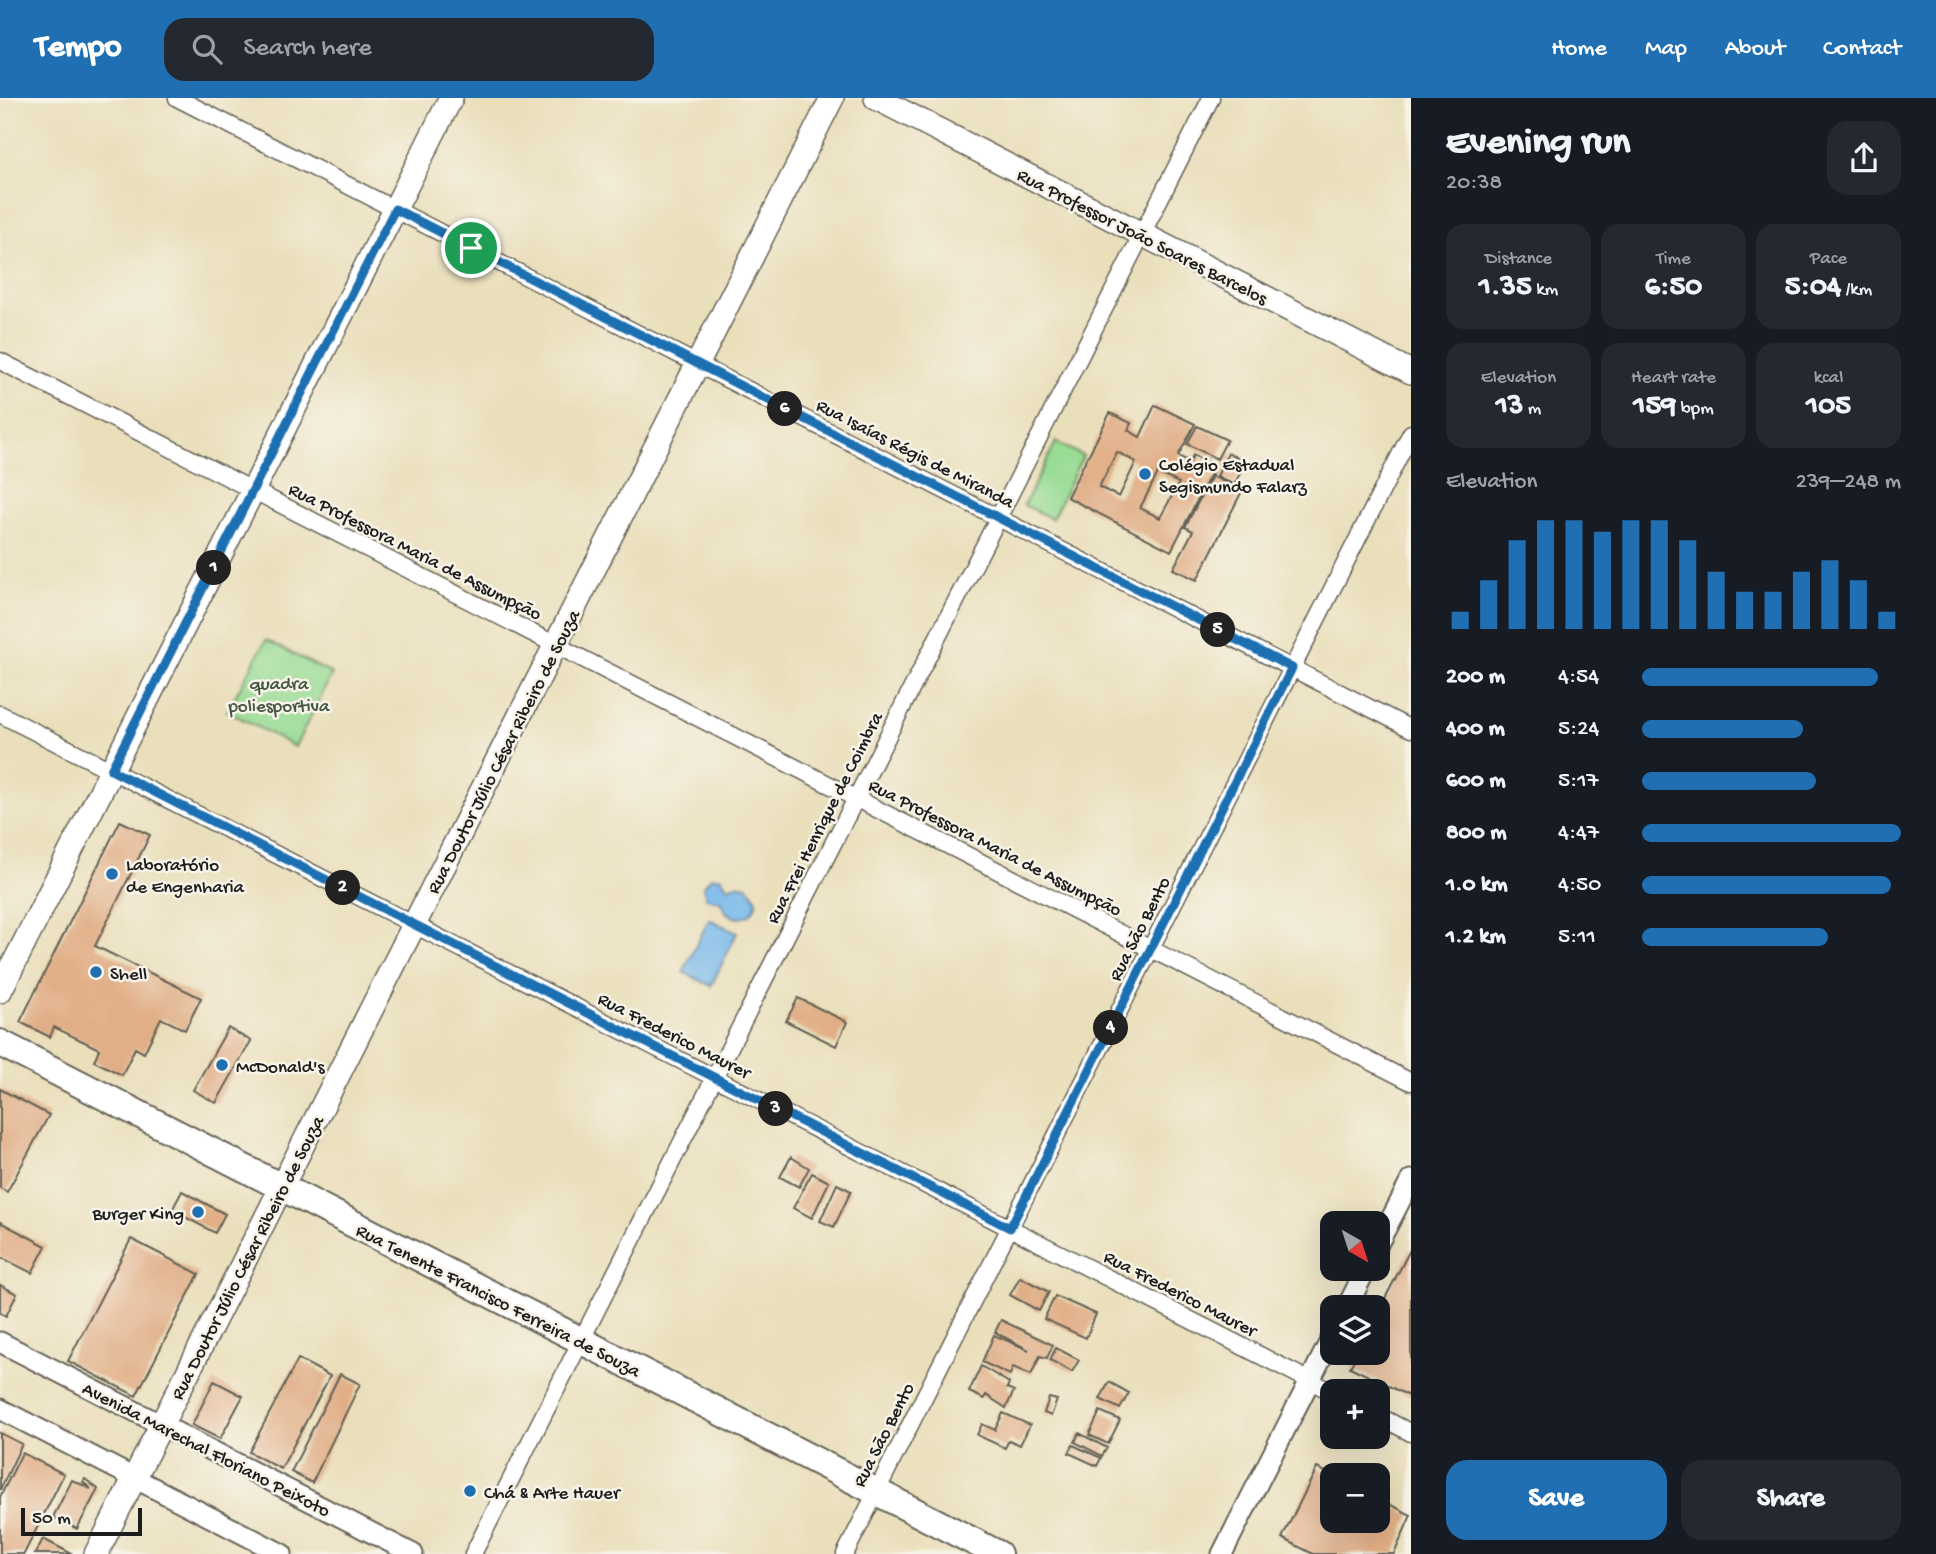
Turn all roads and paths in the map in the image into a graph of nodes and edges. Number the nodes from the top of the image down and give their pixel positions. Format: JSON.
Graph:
{"nodes":[{"id":1,"x":177,"y":98,"type":"edge"},
{"id":2,"x":451,"y":98,"type":"edge"},
{"id":3,"x":832,"y":98,"type":"edge"},
{"id":4,"x":876,"y":98,"type":"edge"},
{"id":5,"x":1211,"y":98,"type":"edge"},
{"id":6,"x":395,"y":209,"type":"junction"},
{"id":7,"x":1142,"y":234,"type":"junction"},
{"id":8,"x":0,"y":361,"type":"edge"},
{"id":9,"x":698,"y":364,"type":"junction"},
{"id":10,"x":1411,"y":372,"type":"edge"},
{"id":11,"x":1411,"y":433,"type":"edge"},
{"id":12,"x":253,"y":490,"type":"junction"},
{"id":13,"x":998,"y":518,"type":"junction"},
{"id":14,"x":556,"y":645,"type":"junction"},
{"id":15,"x":1292,"y":668,"type":"junction"},
{"id":16,"x":0,"y":714,"type":"edge"},
{"id":17,"x":1411,"y":729,"type":"edge"},
{"id":18,"x":111,"y":770,"type":"junction"},
{"id":19,"x":856,"y":798,"type":"junction"},
{"id":20,"x":414,"y":925,"type":"junction"},
{"id":21,"x":1151,"y":949,"type":"junction"},
{"id":22,"x":0,"y":991,"type":"edge"},
{"id":23,"x":0,"y":1044,"type":"edge"},
{"id":24,"x":715,"y":1078,"type":"junction"},
{"id":25,"x":1411,"y":1082,"type":"edge"},
{"id":26,"x":1411,"y":1180,"type":"edge"},
{"id":27,"x":281,"y":1187,"type":"junction"},
{"id":28,"x":1390,"y":1221,"type":"edge"},
{"id":29,"x":1010,"y":1228,"type":"junction"},
{"id":30,"x":581,"y":1341,"type":"junction"},
{"id":31,"x":0,"y":1342,"type":"edge"},
{"id":32,"x":1320,"y":1361,"type":"edge"},
{"id":33,"x":1310,"y":1381,"type":"junction"},
{"id":34,"x":1320,"y":1386,"type":"edge"},
{"id":35,"x":0,"y":1409,"type":"edge"},
{"id":36,"x":1390,"y":1422,"type":"edge"},
{"id":37,"x":161,"y":1425,"type":"junction"},
{"id":38,"x":1411,"y":1433,"type":"edge"},
{"id":39,"x":134,"y":1478,"type":"junction"},
{"id":40,"x":876,"y":1492,"type":"junction"},
{"id":41,"x":96,"y":1554,"type":"edge"},
{"id":42,"x":282,"y":1554,"type":"edge"},
{"id":43,"x":413,"y":1554,"type":"edge"},
{"id":44,"x":473,"y":1554,"type":"edge"},
{"id":45,"x":845,"y":1554,"type":"edge"},
{"id":46,"x":998,"y":1554,"type":"edge"},
{"id":47,"x":1222,"y":1554,"type":"edge"}],
"edges":[{"from":1,"to":6,"type":"street","name":"Rua Isaías Régis de Miranda"},
{"from":2,"to":6,"type":"main road"},
{"from":3,"to":9,"type":"main road","name":"Rua Doutor Júlio César Ribeiro de Souza"},
{"from":4,"to":7,"type":"main road","name":"Rua Professor João Soares Barcelos"},
{"from":5,"to":7,"type":"street","name":"Rua Frei Henrique de Coimbra"},
{"from":6,"to":9,"type":"street","name":"Rua Isaías Régis de Miranda"},
{"from":6,"to":12,"type":"main road"},
{"from":7,"to":10,"type":"main road","name":"Rua Professor João Soares Barcelos"},
{"from":7,"to":13,"type":"street","name":"Rua Frei Henrique de Coimbra"},
{"from":8,"to":12,"type":"street","name":"Rua Professora Maria de Assumpção"},
{"from":9,"to":13,"type":"street","name":"Rua Isaías Régis de Miranda"},
{"from":9,"to":14,"type":"main road","name":"Rua Doutor Júlio César Ribeiro de Souza"},
{"from":11,"to":15,"type":"street","name":"Rua São Bento"},
{"from":12,"to":14,"type":"street","name":"Rua Professora Maria de Assumpção"},
{"from":12,"to":18,"type":"main road"},
{"from":13,"to":15,"type":"street","name":"Rua Isaías Régis de Miranda"},
{"from":13,"to":19,"type":"street","name":"Rua Frei Henrique de Coimbra"},
{"from":14,"to":19,"type":"street","name":"Rua Professora Maria de Assumpção"},
{"from":14,"to":20,"type":"main road","name":"Rua Doutor Júlio César Ribeiro de Souza"},
{"from":15,"to":17,"type":"street","name":"Rua Isaías Régis de Miranda"},
{"from":15,"to":21,"type":"street","name":"Rua São Bento"},
{"from":16,"to":18,"type":"street","name":"Rua Frederico Maurer"},
{"from":18,"to":20,"type":"street","name":"Rua Frederico Maurer"},
{"from":18,"to":22,"type":"main road"},
{"from":19,"to":21,"type":"street","name":"Rua Professora Maria de Assumpção"},
{"from":19,"to":24,"type":"street","name":"Rua Frei Henrique de Coimbra"},
{"from":20,"to":24,"type":"street","name":"Rua Frederico Maurer"},
{"from":20,"to":27,"type":"main road","name":"Rua Doutor Júlio César Ribeiro de Souza"},
{"from":21,"to":25,"type":"street","name":"Rua Professora Maria de Assumpção"},
{"from":21,"to":29,"type":"street","name":"Rua São Bento"},
{"from":23,"to":27,"type":"main road","name":"Rua Tenente Francisco Ferreira de Souza"},
{"from":24,"to":29,"type":"street","name":"Rua Frederico Maurer"},
{"from":24,"to":30,"type":"street","name":"Rua Frei Henrique de Coimbra"},
{"from":26,"to":28,"type":"street"},
{"from":27,"to":30,"type":"main road","name":"Rua Tenente Francisco Ferreira de Souza"},
{"from":27,"to":37,"type":"main road","name":"Rua Doutor Júlio César Ribeiro de Souza"},
{"from":29,"to":33,"type":"street","name":"Rua Frederico Maurer"},
{"from":29,"to":40,"type":"street","name":"Rua São Bento"},
{"from":30,"to":40,"type":"main road","name":"Rua Tenente Francisco Ferreira de Souza"},
{"from":30,"to":44,"type":"street","name":"Rua Frei Henrique de Coimbra"},
{"from":31,"to":37,"type":"street","name":"Avenida Marechal Floriano Peixoto"},
{"from":32,"to":33,"type":"street"},
{"from":33,"to":34,"type":"street","name":"Rua Frederico Maurer"},
{"from":33,"to":47,"type":"street"},
{"from":35,"to":39,"type":"street"},
{"from":36,"to":38,"type":"street"},
{"from":37,"to":39,"type":"main road","name":"Rua Doutor Júlio César Ribeiro de Souza"},
{"from":37,"to":43,"type":"street","name":"Avenida Marechal Floriano Peixoto"},
{"from":39,"to":41,"type":"main road","name":"Rua Doutor Júlio César Ribeiro de Souza"},
{"from":39,"to":42,"type":"street"},
{"from":40,"to":45,"type":"street","name":"Rua São Bento"},
{"from":40,"to":46,"type":"main road","name":"Rua Tenente Francisco Ferreira de Souza"}]}
